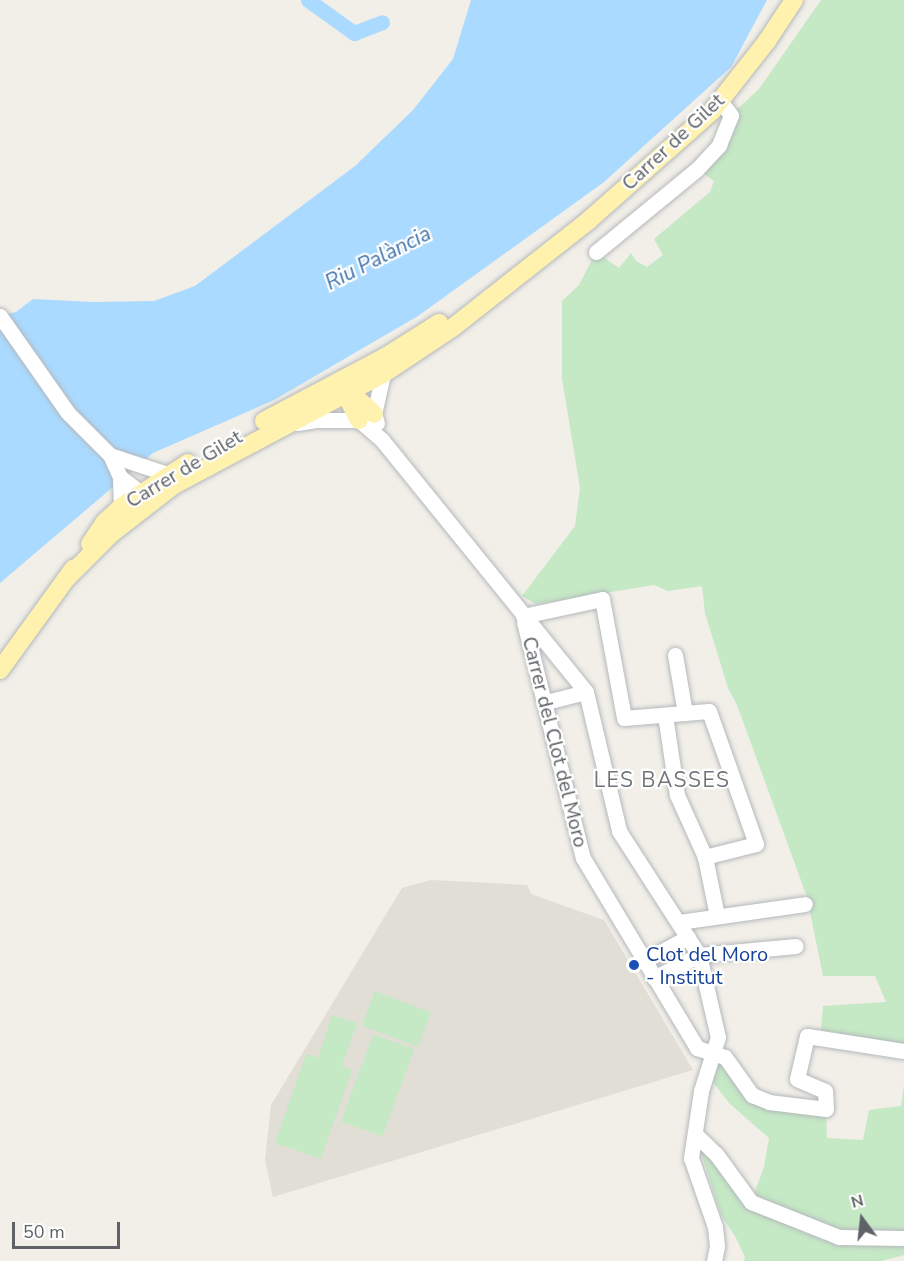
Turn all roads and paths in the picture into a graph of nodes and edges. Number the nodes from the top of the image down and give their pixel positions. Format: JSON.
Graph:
{"nodes":[{"id":1,"x":794,"y":0,"type":"edge"},
{"id":2,"x":720,"y":101,"type":"junction"},
{"id":3,"x":596,"y":252,"type":"dead end"},
{"id":4,"x":0,"y":316,"type":"edge"},
{"id":5,"x":384,"y":365,"type":"junction"},
{"id":6,"x":346,"y":393,"type":"junction"},
{"id":7,"x":367,"y":417,"type":"junction"},
{"id":8,"x":256,"y":426,"type":"junction"},
{"id":9,"x":280,"y":427,"type":"junction"},
{"id":10,"x":244,"y":447,"type":"junction"},
{"id":11,"x":110,"y":455,"type":"junction"},
{"id":12,"x":135,"y":463,"type":"junction"},
{"id":13,"x":167,"y":474,"type":"junction"},
{"id":14,"x":120,"y":477,"type":"junction"},
{"id":15,"x":140,"y":492,"type":"junction"},
{"id":16,"x":121,"y":507,"type":"junction"},
{"id":17,"x":111,"y":534,"type":"junction"},
{"id":18,"x":67,"y":578,"type":"junction"},
{"id":19,"x":523,"y":616,"type":"junction"},
{"id":20,"x":675,"y":656,"type":"dead end"},
{"id":21,"x":0,"y":670,"type":"edge"},
{"id":22,"x":586,"y":692,"type":"junction"},
{"id":23,"x":546,"y":702,"type":"junction"},
{"id":24,"x":685,"y":713,"type":"junction"},
{"id":25,"x":664,"y":716,"type":"junction"},
{"id":26,"x":705,"y":857,"type":"junction"},
{"id":27,"x":805,"y":904,"type":"dead end"},
{"id":28,"x":717,"y":916,"type":"junction"},
{"id":29,"x":679,"y":922,"type":"junction"},
{"id":30,"x":688,"y":937,"type":"junction"},
{"id":31,"x":796,"y":946,"type":"dead end"},
{"id":32,"x":699,"y":955,"type":"junction"},
{"id":33,"x":644,"y":961,"type":"junction"},
{"id":34,"x":654,"y":978,"type":"junction"},
{"id":35,"x":904,"y":1051,"type":"edge"},
{"id":36,"x":712,"y":1055,"type":"junction"},
{"id":37,"x":695,"y":1134,"type":"junction"},
{"id":38,"x":904,"y":1238,"type":"edge"},
{"id":39,"x":714,"y":1261,"type":"edge"}],
"edges":[{"from":1,"to":2,"type":"main road","name":"Carrer de Gilet"},
{"from":2,"to":3,"type":"street"},
{"from":2,"to":5,"type":"main road","name":"Carrer de Gilet"},
{"from":4,"to":11,"type":"street"},
{"from":5,"to":6,"type":"main road"},
{"from":5,"to":7,"type":"street"},
{"from":5,"to":8,"type":"main road","name":"Carrer de Gilet"},
{"from":6,"to":7,"type":"main road"},
{"from":6,"to":8,"type":"main road"},
{"from":6,"to":9,"type":"main road","name":"Carrer de Gilet"},
{"from":7,"to":9,"type":"street"},
{"from":7,"to":19,"type":"street","name":"Carrer del Clot del Moro"},
{"from":8,"to":13,"type":"main road","name":"Carrer de Gilet"},
{"from":9,"to":10,"type":"main road","name":"Carrer de Gilet"},
{"from":10,"to":15,"type":"street"},
{"from":10,"to":17,"type":"main road","name":"Carrer de Gilet"},
{"from":11,"to":12,"type":"street"},
{"from":11,"to":14,"type":"street"},
{"from":12,"to":13,"type":"street"},
{"from":12,"to":15,"type":"street"},
{"from":13,"to":15,"type":"main road","name":"Carrer de Gilet"},
{"from":14,"to":15,"type":"street"},
{"from":14,"to":16,"type":"street"},
{"from":15,"to":16,"type":"main road","name":"Carrer de Gilet"},
{"from":15,"to":17,"type":"street"},
{"from":16,"to":18,"type":"main road","name":"Carrer de Gilet"},
{"from":17,"to":18,"type":"main road","name":"Carrer de Gilet"},
{"from":18,"to":21,"type":"main road"},
{"from":19,"to":22,"type":"street","name":"Carrer del Clot del Moro"},
{"from":19,"to":23,"type":"street","name":"Carrer del Clot del Moro"},
{"from":19,"to":25,"type":"street"},
{"from":20,"to":24,"type":"street"},
{"from":22,"to":23,"type":"street"},
{"from":22,"to":29,"type":"street","name":"Carrer del Clot del Moro"},
{"from":23,"to":33,"type":"street","name":"Carrer del Clot del Moro"},
{"from":24,"to":25,"type":"street"},
{"from":24,"to":26,"type":"street"},
{"from":25,"to":26,"type":"street"},
{"from":26,"to":28,"type":"street"},
{"from":27,"to":28,"type":"street"},
{"from":28,"to":29,"type":"street"},
{"from":29,"to":30,"type":"street","name":"Carrer del Clot del Moro"},
{"from":30,"to":32,"type":"street","name":"Carrer del Clot del Moro"},
{"from":30,"to":33,"type":"street"},
{"from":31,"to":32,"type":"street"},
{"from":32,"to":34,"type":"street"},
{"from":32,"to":36,"type":"street","name":"Carrer del Clot del Moro"},
{"from":33,"to":34,"type":"street","name":"Carrer del Clot del Moro"},
{"from":34,"to":36,"type":"street","name":"Carrer del Clot del Moro"},
{"from":35,"to":36,"type":"street","name":"Carrer del Clot del Moro"},
{"from":36,"to":37,"type":"street"},
{"from":37,"to":38,"type":"street"},
{"from":37,"to":39,"type":"street"}]}
